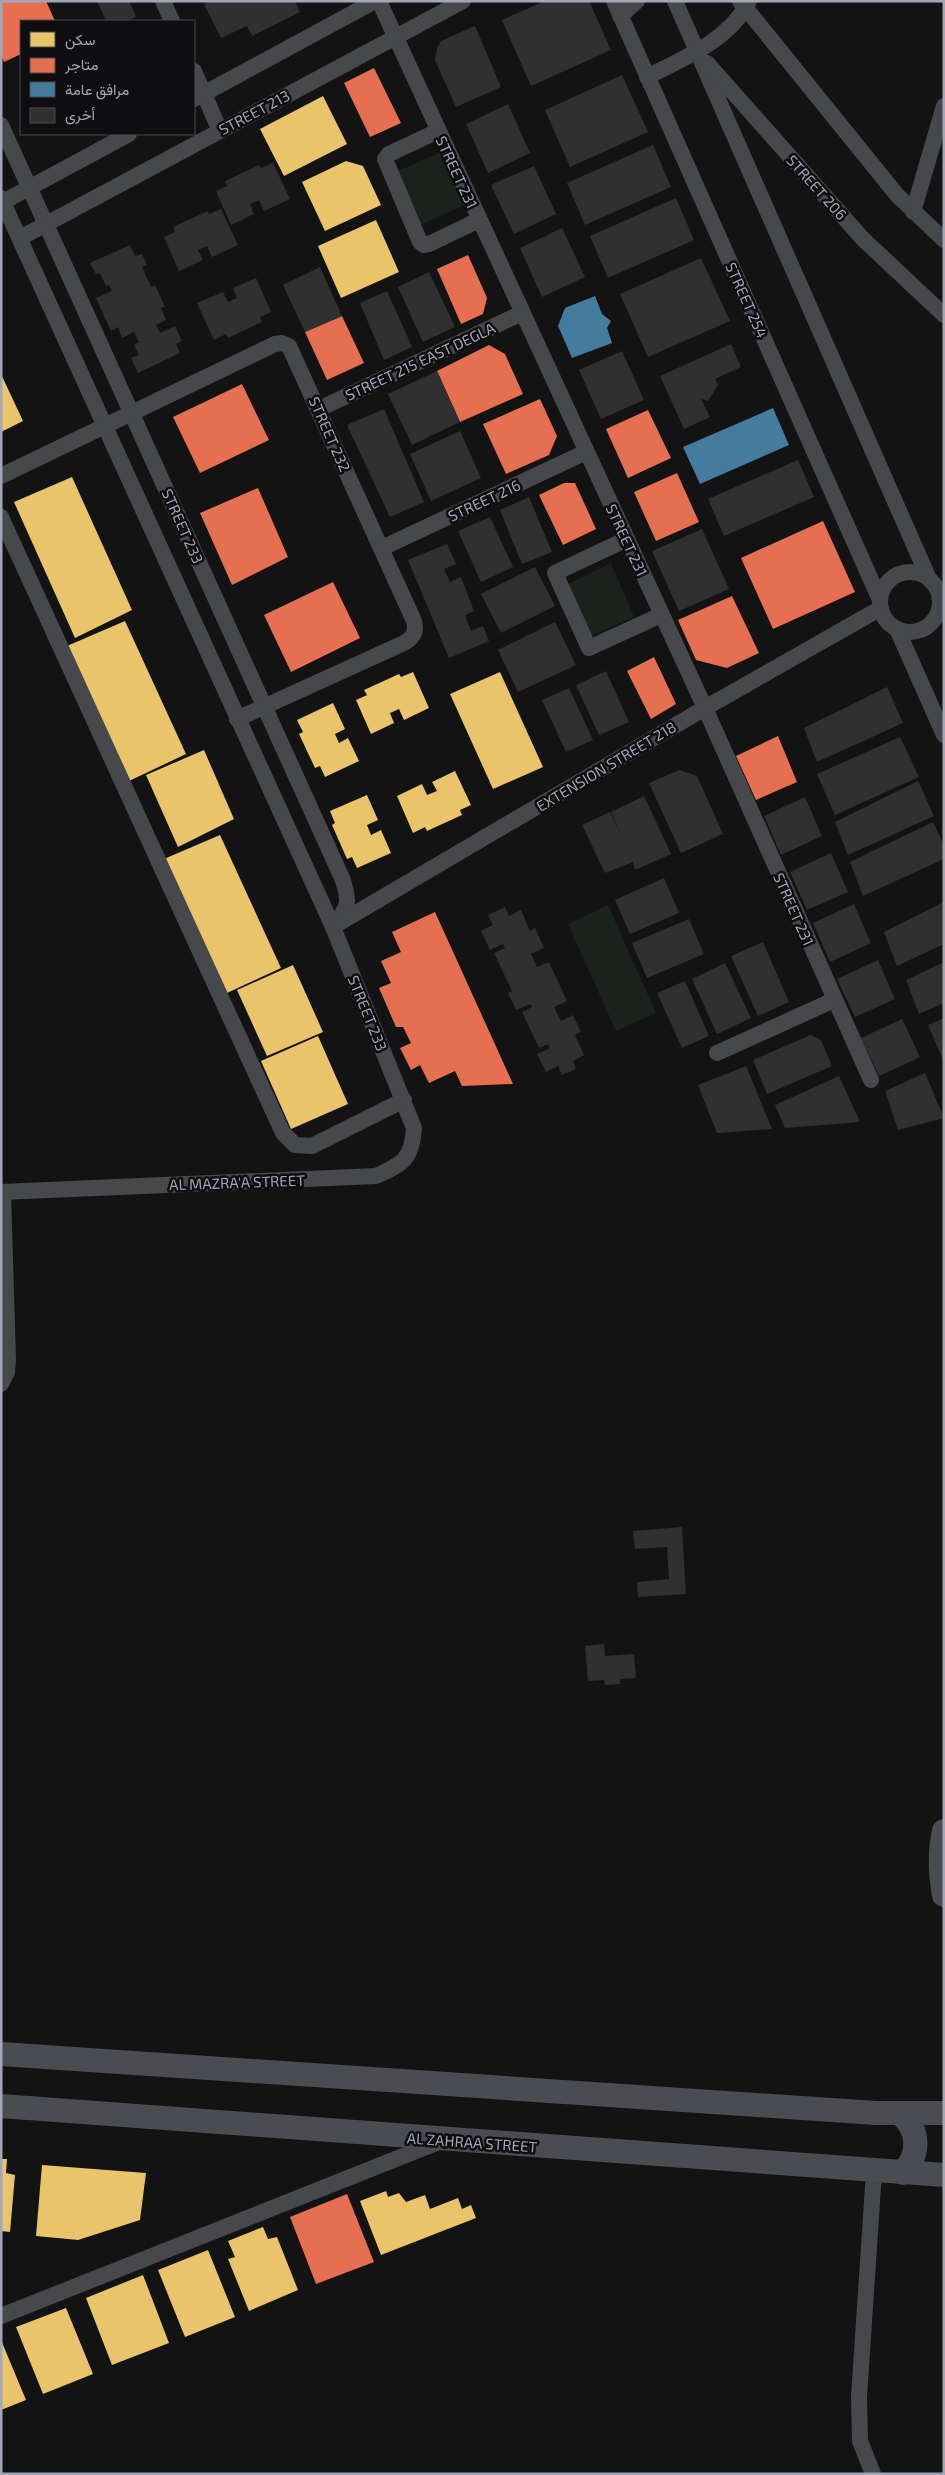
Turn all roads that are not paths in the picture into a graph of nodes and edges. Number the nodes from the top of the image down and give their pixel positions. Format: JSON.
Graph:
{"nodes":[{"id":1,"x":163,"y":1,"type":"edge"},
{"id":2,"x":377,"y":1,"type":"edge"},
{"id":3,"x":463,"y":1,"type":"edge"},
{"id":4,"x":614,"y":1,"type":"edge"},
{"id":5,"x":637,"y":1,"type":"edge"},
{"id":6,"x":675,"y":1,"type":"edge"},
{"id":7,"x":745,"y":4,"type":"edge"},
{"id":8,"x":620,"y":16,"type":"junction"},
{"id":9,"x":172,"y":20,"type":"edge"},
{"id":10,"x":394,"y":37,"type":"junction"},
{"id":11,"x":697,"y":52,"type":"junction"},
{"id":12,"x":195,"y":76,"type":"edge"},
{"id":13,"x":647,"y":77,"type":"junction"},
{"id":14,"x":199,"y":96,"type":"edge"},
{"id":15,"x":944,"y":106,"type":"edge"},
{"id":16,"x":1,"y":125,"type":"edge"},
{"id":17,"x":220,"y":131,"type":"junction"},
{"id":18,"x":438,"y":131,"type":"junction"},
{"id":19,"x":128,"y":135,"type":"edge"},
{"id":20,"x":30,"y":188,"type":"junction"},
{"id":21,"x":2,"y":200,"type":"edge"},
{"id":22,"x":913,"y":212,"type":"junction"},
{"id":23,"x":479,"y":220,"type":"junction"},
{"id":24,"x":46,"y":224,"type":"junction"},
{"id":25,"x":20,"y":238,"type":"junction"},
{"id":26,"x":944,"y":240,"type":"edge"},
{"id":27,"x":522,"y":313,"type":"junction"},
{"id":28,"x":944,"y":315,"type":"edge"},
{"id":29,"x":319,"y":409,"type":"junction"},
{"id":30,"x":132,"y":413,"type":"junction"},
{"id":31,"x":105,"y":426,"type":"junction"},
{"id":32,"x":586,"y":452,"type":"junction"},
{"id":33,"x":1,"y":476,"type":"edge"},
{"id":34,"x":1,"y":517,"type":"edge"},
{"id":35,"x":627,"y":539,"type":"junction"},
{"id":36,"x":382,"y":548,"type":"junction"},
{"id":37,"x":935,"y":578,"type":"edge"},
{"id":38,"x":880,"y":604,"type":"junction"},
{"id":39,"x":941,"y":610,"type":"edge"},
{"id":40,"x":662,"y":614,"type":"junction"},
{"id":41,"x":897,"y":629,"type":"junction"},
{"id":42,"x":264,"y":707,"type":"junction"},
{"id":43,"x":705,"y":708,"type":"junction"},
{"id":44,"x":237,"y":719,"type":"junction"},
{"id":45,"x":944,"y":735,"type":"edge"},
{"id":46,"x":333,"y":927,"type":"junction"},
{"id":47,"x":834,"y":1000,"type":"junction"},
{"id":48,"x":717,"y":1053,"type":"dead end"},
{"id":49,"x":871,"y":1080,"type":"dead end"},
{"id":50,"x":404,"y":1100,"type":"junction"},
{"id":51,"x":2,"y":1192,"type":"edge"},
{"id":52,"x":1,"y":1384,"type":"edge"},
{"id":53,"x":944,"y":1831,"type":"edge"},
{"id":54,"x":944,"y":1895,"type":"edge"},
{"id":55,"x":1,"y":2054,"type":"edge"},
{"id":56,"x":1,"y":2106,"type":"edge"},
{"id":57,"x":944,"y":2113,"type":"edge"},
{"id":58,"x":901,"y":2114,"type":"junction"},
{"id":59,"x":444,"y":2139,"type":"junction"},
{"id":60,"x":874,"y":2172,"type":"junction"},
{"id":61,"x":903,"y":2173,"type":"junction"},
{"id":62,"x":944,"y":2175,"type":"edge"},
{"id":63,"x":1,"y":2316,"type":"edge"},
{"id":64,"x":873,"y":2474,"type":"edge"}],
"edges":[{"from":1,"to":9,"type":"street"},
{"from":2,"to":10,"type":"street","name":"STREET 231"},
{"from":2,"to":14,"type":"street"},
{"from":3,"to":10,"type":"street","name":"STREET 213"},
{"from":4,"to":8,"type":"street","name":"STREET 254"},
{"from":5,"to":8,"type":"street"},
{"from":6,"to":11,"type":"street"},
{"from":7,"to":11,"type":"street"},
{"from":7,"to":22,"type":"street"},
{"from":8,"to":13,"type":"street","name":"STREET 254"},
{"from":10,"to":17,"type":"street","name":"STREET 213"},
{"from":10,"to":18,"type":"street","name":"STREET 231"},
{"from":11,"to":13,"type":"street"},
{"from":11,"to":28,"type":"street","name":"STREET 206"},
{"from":11,"to":37,"type":"street"},
{"from":12,"to":14,"type":"street"},
{"from":13,"to":38,"type":"street","name":"STREET 254"},
{"from":14,"to":17,"type":"street"},
{"from":15,"to":22,"type":"street"},
{"from":16,"to":20,"type":"street","name":"STREET 233"},
{"from":17,"to":24,"type":"street","name":"STREET 213"},
{"from":18,"to":23,"type":"street","name":"STREET 231"},
{"from":18,"to":23,"type":"street"},
{"from":19,"to":20,"type":"street"},
{"from":20,"to":21,"type":"street"},
{"from":20,"to":24,"type":"street","name":"STREET 233"},
{"from":21,"to":25,"type":"street","name":"STREET 233"},
{"from":22,"to":26,"type":"street"},
{"from":23,"to":27,"type":"street","name":"STREET 231"},
{"from":24,"to":25,"type":"street","name":"STREET 213"},
{"from":24,"to":30,"type":"street","name":"STREET 233"},
{"from":25,"to":31,"type":"street","name":"STREET 233"},
{"from":27,"to":29,"type":"street","name":"STREET 215 EAST DEGLA"},
{"from":27,"to":32,"type":"street","name":"STREET 231"},
{"from":29,"to":30,"type":"street","name":"STREET 232"},
{"from":29,"to":36,"type":"street","name":"STREET 232"},
{"from":30,"to":31,"type":"street","name":"STREET 232"},
{"from":30,"to":42,"type":"street","name":"STREET 233"},
{"from":31,"to":33,"type":"street","name":"STREET 232"},
{"from":31,"to":44,"type":"street","name":"STREET 233"},
{"from":32,"to":35,"type":"street","name":"STREET 231"},
{"from":32,"to":36,"type":"street","name":"STREET 216"},
{"from":34,"to":50,"type":"street"},
{"from":35,"to":40,"type":"street","name":"STREET 231"},
{"from":35,"to":40,"type":"street"},
{"from":36,"to":42,"type":"street","name":"STREET 232"},
{"from":37,"to":38,"type":"street"},
{"from":37,"to":39,"type":"street"},
{"from":38,"to":41,"type":"street"},
{"from":38,"to":43,"type":"street","name":"EXTENSION STREET 218"},
{"from":39,"to":41,"type":"street"},
{"from":40,"to":43,"type":"street","name":"STREET 231"},
{"from":41,"to":45,"type":"street"},
{"from":42,"to":44,"type":"street","name":"STREET 232"},
{"from":42,"to":46,"type":"street","name":"STREET 233"},
{"from":43,"to":46,"type":"street","name":"EXTENSION STREET 218"},
{"from":43,"to":47,"type":"street","name":"STREET 231"},
{"from":44,"to":46,"type":"street","name":"STREET 233"},
{"from":46,"to":50,"type":"street","name":"STREET 233"},
{"from":47,"to":48,"type":"street"},
{"from":47,"to":49,"type":"street","name":"STREET 231"},
{"from":50,"to":51,"type":"street","name":"AL MAZRA'A STREET"},
{"from":51,"to":52,"type":"street"},
{"from":53,"to":54,"type":"main road"},
{"from":55,"to":58,"type":"main road"},
{"from":56,"to":59,"type":"main road","name":"AL ZAHRAA STREET"},
{"from":57,"to":58,"type":"main road"},
{"from":58,"to":61,"type":"main road"},
{"from":59,"to":60,"type":"main road","name":"AL ZAHRAA STREET"},
{"from":59,"to":63,"type":"street"},
{"from":60,"to":61,"type":"main road","name":"AL ZAHRAA STREET"},
{"from":60,"to":64,"type":"street"},
{"from":61,"to":62,"type":"main road","name":"AL ZAHRAA STREET"}]}
